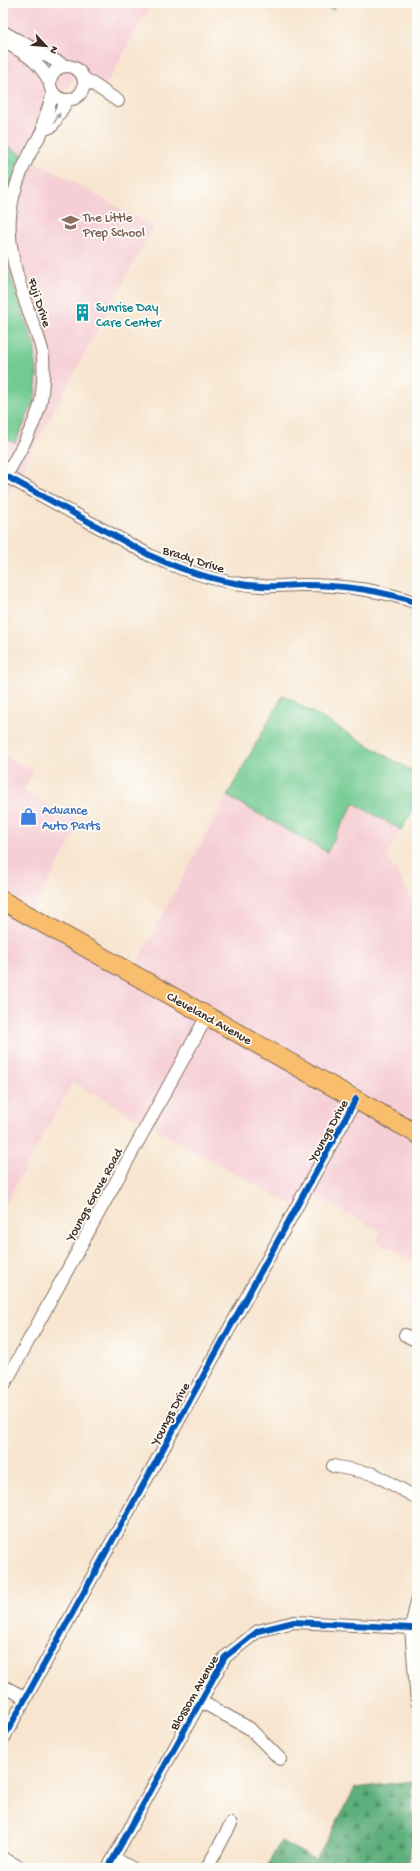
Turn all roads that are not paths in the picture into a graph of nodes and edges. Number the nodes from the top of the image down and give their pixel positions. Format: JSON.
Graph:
{"nodes":[{"id":1,"x":3,"y":32,"type":"edge"},
{"id":2,"x":3,"y":41,"type":"edge"},
{"id":3,"x":65,"y":66,"type":"junction"},
{"id":4,"x":84,"y":78,"type":"junction"},
{"id":5,"x":52,"y":88,"type":"junction"},
{"id":6,"x":106,"y":93,"type":"junction"},
{"id":7,"x":81,"y":94,"type":"junction"},
{"id":8,"x":68,"y":101,"type":"junction"},
{"id":9,"x":118,"y":101,"type":"dead end"},
{"id":10,"x":43,"y":130,"type":"junction"},
{"id":11,"x":4,"y":479,"type":"edge"},
{"id":12,"x":417,"y":603,"type":"edge"},
{"id":13,"x":3,"y":901,"type":"edge"},
{"id":14,"x":207,"y":1016,"type":"junction"},
{"id":15,"x":356,"y":1099,"type":"junction"},
{"id":16,"x":417,"y":1134,"type":"edge"},
{"id":17,"x":405,"y":1335,"type":"dead end"},
{"id":18,"x":417,"y":1341,"type":"edge"},
{"id":19,"x":3,"y":1387,"type":"edge"},
{"id":20,"x":333,"y":1466,"type":"dead end"},
{"id":21,"x":417,"y":1498,"type":"edge"},
{"id":22,"x":417,"y":1601,"type":"edge"},
{"id":23,"x":411,"y":1628,"type":"junction"},
{"id":24,"x":3,"y":1686,"type":"edge"},
{"id":25,"x":26,"y":1698,"type":"junction"},
{"id":26,"x":200,"y":1702,"type":"junction"},
{"id":27,"x":417,"y":1702,"type":"edge"},
{"id":28,"x":3,"y":1738,"type":"edge"},
{"id":29,"x":280,"y":1758,"type":"dead end"},
{"id":30,"x":231,"y":1824,"type":"dead end"},
{"id":31,"x":3,"y":1858,"type":"edge"},
{"id":32,"x":111,"y":1863,"type":"edge"},
{"id":33,"x":21,"y":1868,"type":"edge"},
{"id":34,"x":132,"y":1868,"type":"edge"},
{"id":35,"x":207,"y":1868,"type":"edge"}],
"edges":[{"from":1,"to":3,"type":"street"},
{"from":2,"to":5,"type":"street"},
{"from":3,"to":4,"type":"street"},
{"from":3,"to":5,"type":"street"},
{"from":4,"to":6,"type":"street"},
{"from":4,"to":7,"type":"street"},
{"from":5,"to":8,"type":"street"},
{"from":5,"to":10,"type":"street","name":"Fuji Drive"},
{"from":6,"to":7,"type":"street"},
{"from":6,"to":9,"type":"street"},
{"from":7,"to":8,"type":"street"},
{"from":10,"to":8,"type":"street","name":"Fuji Drive","one_way":true},
{"from":10,"to":11,"type":"street","name":"Fuji Drive"},
{"from":11,"to":12,"type":"street","name":"Brady Drive"},
{"from":13,"to":14,"type":"main road","name":"Cleveland Avenue"},
{"from":14,"to":15,"type":"main road","name":"Cleveland Avenue"},
{"from":14,"to":19,"type":"street","name":"Youngs Grove Road"},
{"from":15,"to":16,"type":"main road","name":"Cleveland Avenue"},
{"from":15,"to":25,"type":"street","name":"Youngs Drive"},
{"from":17,"to":18,"type":"street"},
{"from":20,"to":21,"type":"street"},
{"from":22,"to":23,"type":"street"},
{"from":23,"to":26,"type":"street","name":"Blossom Avenue"},
{"from":23,"to":27,"type":"street"},
{"from":24,"to":25,"type":"street"},
{"from":25,"to":28,"type":"street","name":"Youngs Drive"},
{"from":26,"to":29,"type":"street"},
{"from":26,"to":32,"type":"street","name":"Blossom Avenue"},
{"from":30,"to":35,"type":"street"},
{"from":31,"to":33,"type":"street"},
{"from":32,"to":34,"type":"street"}]}
